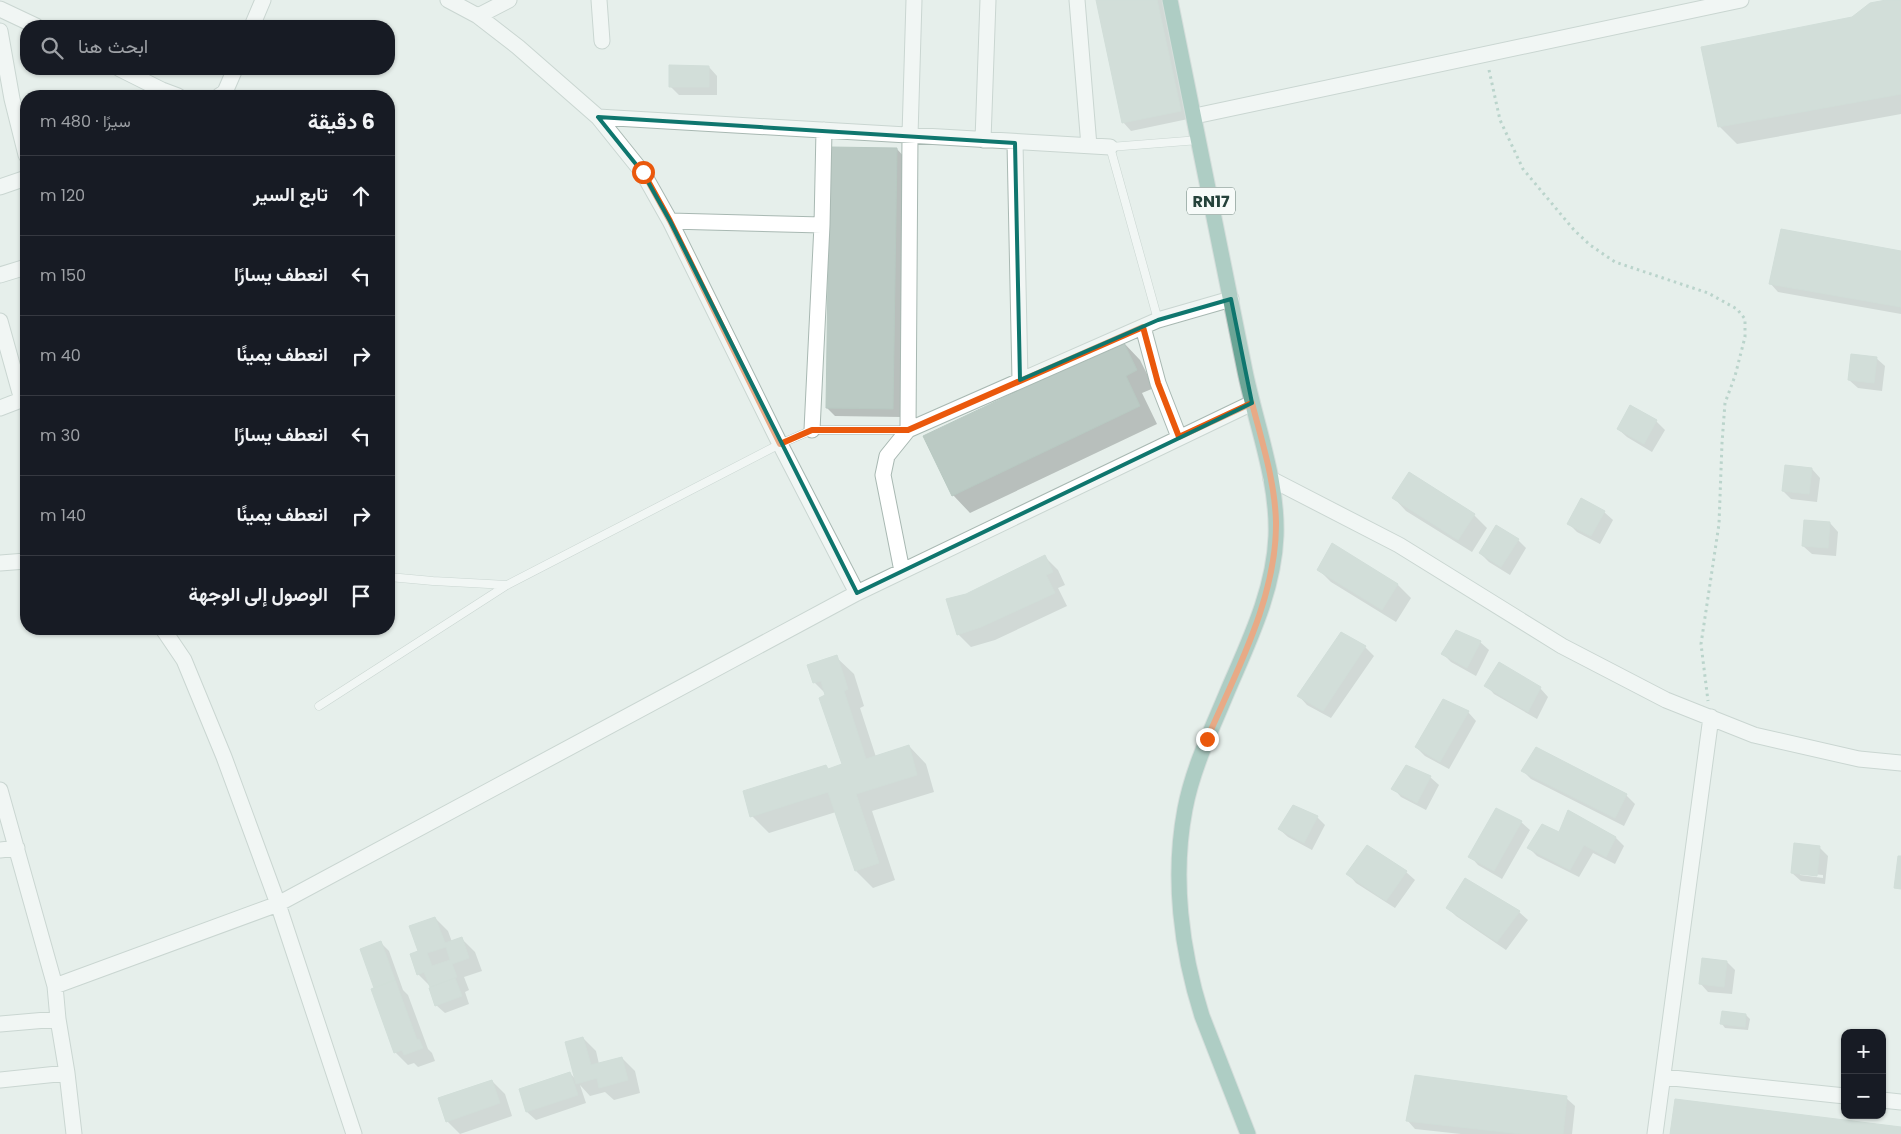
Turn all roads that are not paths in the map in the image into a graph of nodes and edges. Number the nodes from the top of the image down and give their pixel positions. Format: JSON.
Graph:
{"nodes":[{"id":1,"x":448,"y":0,"type":"edge"},
{"id":2,"x":509,"y":0,"type":"edge"},
{"id":3,"x":599,"y":0,"type":"edge"},
{"id":4,"x":914,"y":0,"type":"edge"},
{"id":5,"x":988,"y":0,"type":"edge"},
{"id":6,"x":1077,"y":0,"type":"edge"},
{"id":7,"x":1170,"y":0,"type":"edge"},
{"id":8,"x":1741,"y":0,"type":"edge"},
{"id":9,"x":261,"y":1,"type":"edge"},
{"id":10,"x":4,"y":13,"type":"edge"},
{"id":11,"x":478,"y":16,"type":"junction"},
{"id":12,"x":21,"y":20,"type":"edge"},
{"id":13,"x":254,"y":20,"type":"edge"},
{"id":14,"x":0,"y":31,"type":"edge"},
{"id":15,"x":602,"y":41,"type":"dead end"},
{"id":16,"x":130,"y":75,"type":"edge"},
{"id":17,"x":232,"y":75,"type":"edge"},
{"id":18,"x":156,"y":90,"type":"edge"},
{"id":19,"x":226,"y":90,"type":"edge"},
{"id":20,"x":6,"y":101,"type":"edge"},
{"id":21,"x":1195,"y":116,"type":"junction"},
{"id":22,"x":598,"y":117,"type":"junction"},
{"id":23,"x":824,"y":130,"type":"junction"},
{"id":24,"x":910,"y":136,"type":"junction"},
{"id":25,"x":20,"y":139,"type":"edge"},
{"id":26,"x":983,"y":140,"type":"junction"},
{"id":27,"x":1199,"y":140,"type":"junction"},
{"id":28,"x":1015,"y":143,"type":"junction"},
{"id":29,"x":1089,"y":146,"type":"junction"},
{"id":30,"x":1110,"y":147,"type":"junction"},
{"id":31,"x":20,"y":180,"type":"edge"},
{"id":32,"x":0,"y":187,"type":"edge"},
{"id":33,"x":670,"y":221,"type":"junction"},
{"id":34,"x":822,"y":225,"type":"junction"},
{"id":35,"x":20,"y":269,"type":"edge"},
{"id":36,"x":0,"y":275,"type":"edge"},
{"id":37,"x":1231,"y":299,"type":"junction"},
{"id":38,"x":1158,"y":320,"type":"junction"},
{"id":39,"x":0,"y":321,"type":"edge"},
{"id":40,"x":1143,"y":327,"type":"junction"},
{"id":41,"x":1020,"y":380,"type":"junction"},
{"id":42,"x":20,"y":386,"type":"edge"},
{"id":43,"x":20,"y":400,"type":"edge"},
{"id":44,"x":1252,"y":403,"type":"junction"},
{"id":45,"x":0,"y":408,"type":"edge"},
{"id":46,"x":812,"y":430,"type":"junction"},
{"id":47,"x":908,"y":430,"type":"junction"},
{"id":48,"x":1179,"y":437,"type":"junction"},
{"id":49,"x":780,"y":444,"type":"junction"},
{"id":50,"x":1271,"y":479,"type":"junction"},
{"id":51,"x":20,"y":561,"type":"edge"},
{"id":52,"x":0,"y":563,"type":"edge"},
{"id":53,"x":902,"y":571,"type":"junction"},
{"id":54,"x":395,"y":577,"type":"edge"},
{"id":55,"x":507,"y":585,"type":"junction"},
{"id":56,"x":858,"y":593,"type":"junction"},
{"id":57,"x":167,"y":635,"type":"edge"},
{"id":58,"x":319,"y":706,"type":"dead end"},
{"id":59,"x":1711,"y":718,"type":"junction"},
{"id":60,"x":1901,"y":763,"type":"edge"},
{"id":61,"x":0,"y":790,"type":"edge"},
{"id":62,"x":17,"y":848,"type":"junction"},
{"id":63,"x":0,"y":850,"type":"edge"},
{"id":64,"x":278,"y":904,"type":"junction"},
{"id":65,"x":55,"y":986,"type":"junction"},
{"id":66,"x":58,"y":1019,"type":"junction"},
{"id":67,"x":0,"y":1024,"type":"edge"},
{"id":68,"x":67,"y":1072,"type":"junction"},
{"id":69,"x":1662,"y":1077,"type":"junction"},
{"id":70,"x":0,"y":1080,"type":"edge"},
{"id":71,"x":1841,"y":1096,"type":"edge"},
{"id":72,"x":1886,"y":1100,"type":"edge"},
{"id":73,"x":1901,"y":1102,"type":"edge"},
{"id":74,"x":69,"y":1132,"type":"edge"},
{"id":75,"x":354,"y":1134,"type":"edge"},
{"id":76,"x":1248,"y":1134,"type":"edge"},
{"id":77,"x":1655,"y":1134,"type":"edge"}],
"edges":[{"from":1,"to":11,"type":"street"},
{"from":2,"to":11,"type":"street"},
{"from":3,"to":15,"type":"street"},
{"from":4,"to":24,"type":"street"},
{"from":5,"to":26,"type":"street"},
{"from":6,"to":29,"type":"street"},
{"from":7,"to":21,"type":"main road","number":"RN17"},
{"from":8,"to":21,"type":"street"},
{"from":9,"to":13,"type":"street"},
{"from":10,"to":12,"type":"street"},
{"from":11,"to":22,"type":"street"},
{"from":14,"to":20,"type":"street"},
{"from":16,"to":18,"type":"street"},
{"from":17,"to":19,"type":"street"},
{"from":20,"to":25,"type":"street"},
{"from":21,"to":27,"type":"main road","number":"RN17"},
{"from":22,"to":23,"type":"street"},
{"from":22,"to":33,"type":"street"},
{"from":23,"to":24,"type":"street"},
{"from":23,"to":34,"type":"street"},
{"from":24,"to":26,"type":"street"},
{"from":24,"to":47,"type":"street"},
{"from":26,"to":28,"type":"street"},
{"from":27,"to":30,"type":"lane"},
{"from":27,"to":37,"type":"main road","number":"RN17"},
{"from":28,"to":29,"type":"street"},
{"from":28,"to":41,"type":"street"},
{"from":29,"to":30,"type":"street"},
{"from":30,"to":38,"type":"lane"},
{"from":31,"to":32,"type":"street"},
{"from":33,"to":34,"type":"street"},
{"from":33,"to":49,"type":"street"},
{"from":34,"to":46,"type":"street"},
{"from":35,"to":36,"type":"street"},
{"from":37,"to":38,"type":"street"},
{"from":37,"to":44,"type":"main road","number":"RN17"},
{"from":38,"to":40,"type":"street"},
{"from":39,"to":42,"type":"street"},
{"from":40,"to":41,"type":"street"},
{"from":40,"to":48,"type":"street"},
{"from":41,"to":47,"type":"street"},
{"from":43,"to":45,"type":"street"},
{"from":44,"to":48,"type":"street"},
{"from":44,"to":50,"type":"main road","number":"RN17"},
{"from":46,"to":47,"type":"lane"},
{"from":46,"to":49,"type":"lane"},
{"from":47,"to":53,"type":"street"},
{"from":48,"to":53,"type":"street"},
{"from":49,"to":55,"type":"lane"},
{"from":49,"to":56,"type":"street"},
{"from":50,"to":59,"type":"street"},
{"from":50,"to":76,"type":"main road","number":"RN17"},
{"from":51,"to":52,"type":"street"},
{"from":53,"to":56,"type":"street"},
{"from":54,"to":55,"type":"lane"},
{"from":55,"to":58,"type":"lane"},
{"from":56,"to":64,"type":"street"},
{"from":57,"to":64,"type":"street"},
{"from":59,"to":60,"type":"street"},
{"from":59,"to":69,"type":"street"},
{"from":61,"to":62,"type":"street"},
{"from":62,"to":63,"type":"street"},
{"from":62,"to":65,"type":"street"},
{"from":64,"to":65,"type":"street"},
{"from":64,"to":75,"type":"street"},
{"from":65,"to":66,"type":"street"},
{"from":66,"to":67,"type":"street"},
{"from":66,"to":68,"type":"street"},
{"from":68,"to":70,"type":"street"},
{"from":68,"to":74,"type":"street"},
{"from":69,"to":71,"type":"street"},
{"from":69,"to":77,"type":"street"},
{"from":72,"to":73,"type":"street"}]}
